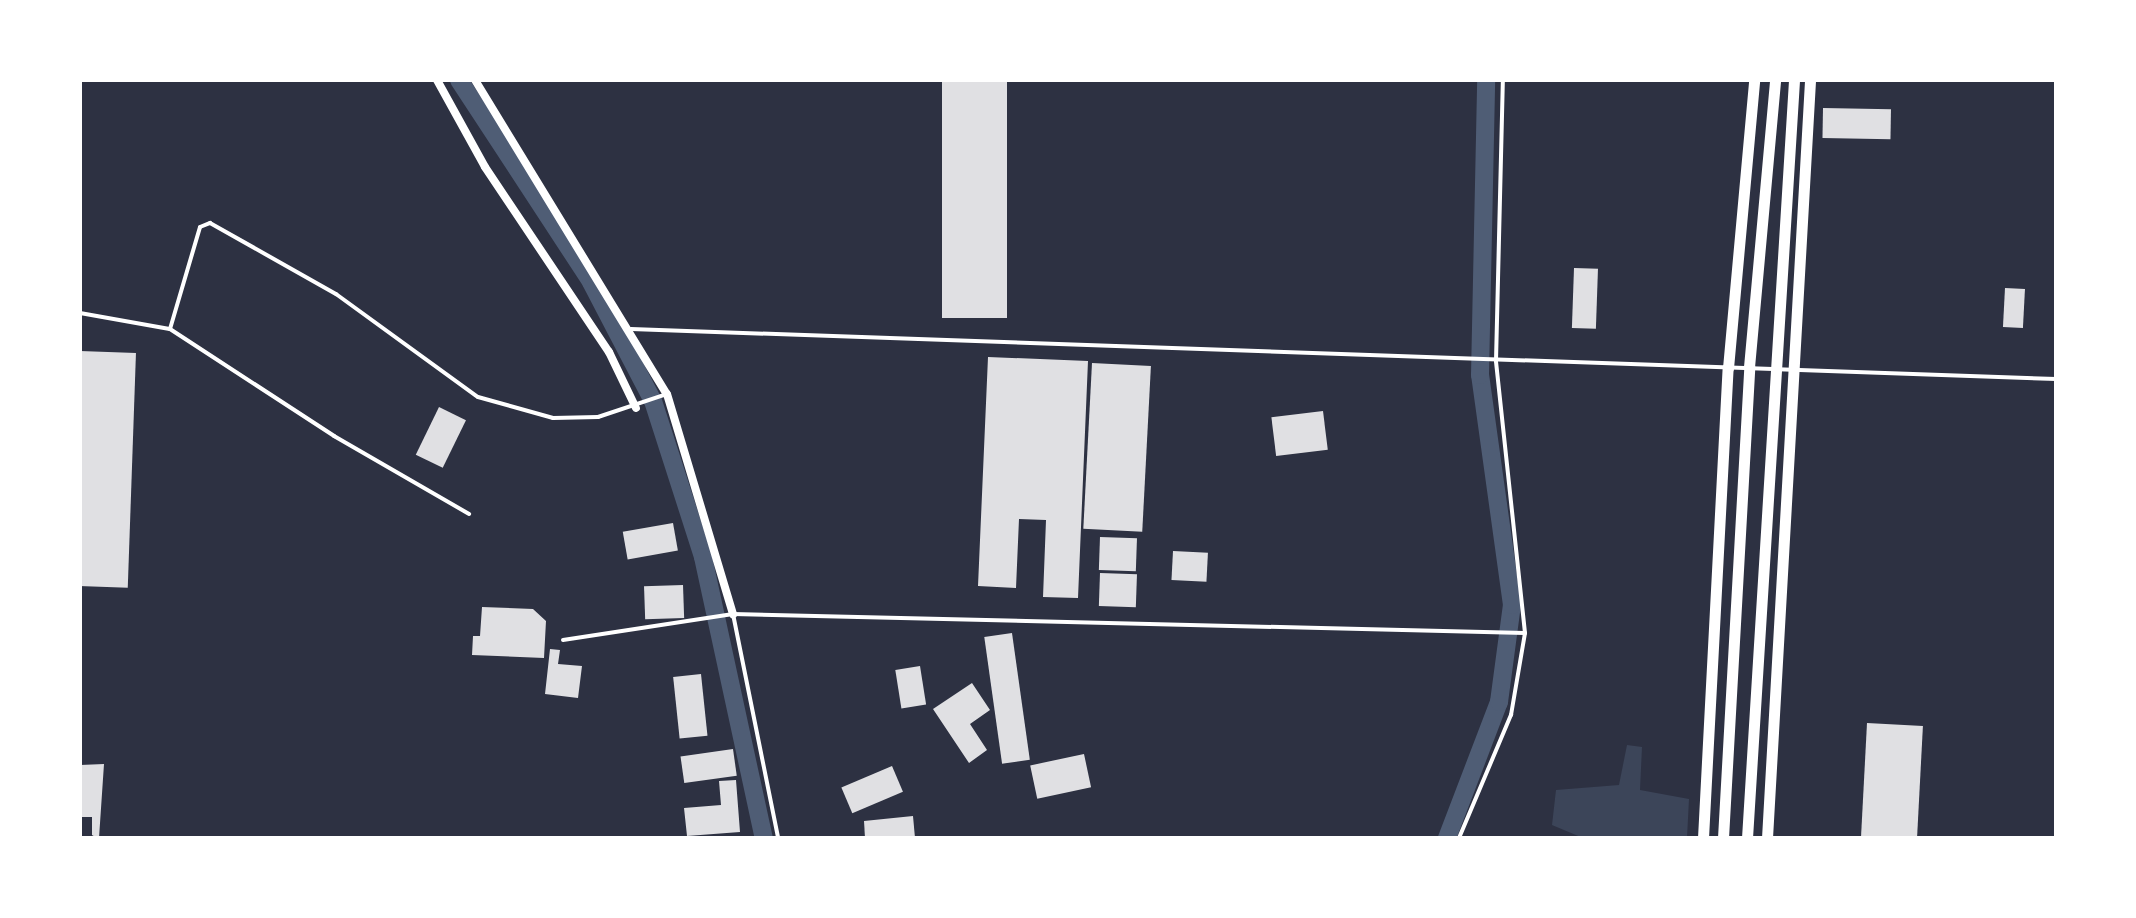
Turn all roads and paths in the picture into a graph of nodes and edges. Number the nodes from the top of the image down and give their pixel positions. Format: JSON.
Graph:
{"nodes":[{"id":1,"x":437,"y":80,"type":"edge"},
{"id":2,"x":475,"y":80,"type":"edge"},
{"id":3,"x":1503,"y":80,"type":"edge"},
{"id":4,"x":1754,"y":80,"type":"edge"},
{"id":5,"x":1775,"y":80,"type":"edge"},
{"id":6,"x":1794,"y":80,"type":"edge"},
{"id":7,"x":1810,"y":80,"type":"edge"},
{"id":8,"x":80,"y":313,"type":"edge"},
{"id":9,"x":170,"y":329,"type":"junction"},
{"id":10,"x":631,"y":329,"type":"junction"},
{"id":11,"x":1496,"y":361,"type":"junction"},
{"id":12,"x":1749,"y":367,"type":"junction"},
{"id":13,"x":1728,"y":368,"type":"junction"},
{"id":14,"x":1774,"y":368,"type":"junction"},
{"id":15,"x":1795,"y":368,"type":"junction"},
{"id":16,"x":2056,"y":379,"type":"edge"},
{"id":17,"x":667,"y":394,"type":"junction"},
{"id":18,"x":636,"y":408,"type":"junction"},
{"id":19,"x":469,"y":514,"type":"dead end"},
{"id":20,"x":733,"y":614,"type":"junction"},
{"id":21,"x":1525,"y":633,"type":"junction"},
{"id":22,"x":563,"y":640,"type":"dead end"},
{"id":23,"x":778,"y":838,"type":"edge"},
{"id":24,"x":1459,"y":838,"type":"edge"},
{"id":25,"x":1703,"y":838,"type":"edge"},
{"id":26,"x":1723,"y":838,"type":"edge"},
{"id":27,"x":1747,"y":838,"type":"edge"},
{"id":28,"x":1767,"y":838,"type":"edge"}],
"edges":[{"from":1,"to":18,"type":"street"},
{"from":2,"to":10,"type":"street"},
{"from":3,"to":11,"type":"lane"},
{"from":4,"to":13,"type":"main road"},
{"from":5,"to":12,"type":"main road"},
{"from":6,"to":14,"type":"main road"},
{"from":7,"to":15,"type":"main road"},
{"from":8,"to":9,"type":"lane"},
{"from":9,"to":18,"type":"lane"},
{"from":9,"to":19,"type":"lane"},
{"from":10,"to":11,"type":"lane"},
{"from":10,"to":17,"type":"street"},
{"from":11,"to":13,"type":"lane"},
{"from":11,"to":21,"type":"lane"},
{"from":12,"to":13,"type":"lane"},
{"from":12,"to":14,"type":"lane"},
{"from":12,"to":26,"type":"main road"},
{"from":13,"to":25,"type":"main road"},
{"from":14,"to":15,"type":"lane"},
{"from":14,"to":27,"type":"main road"},
{"from":15,"to":16,"type":"lane"},
{"from":15,"to":28,"type":"main road"},
{"from":17,"to":18,"type":"lane"},
{"from":17,"to":20,"type":"street"},
{"from":20,"to":21,"type":"lane"},
{"from":20,"to":22,"type":"lane"},
{"from":20,"to":23,"type":"lane"},
{"from":21,"to":24,"type":"lane"}]}
